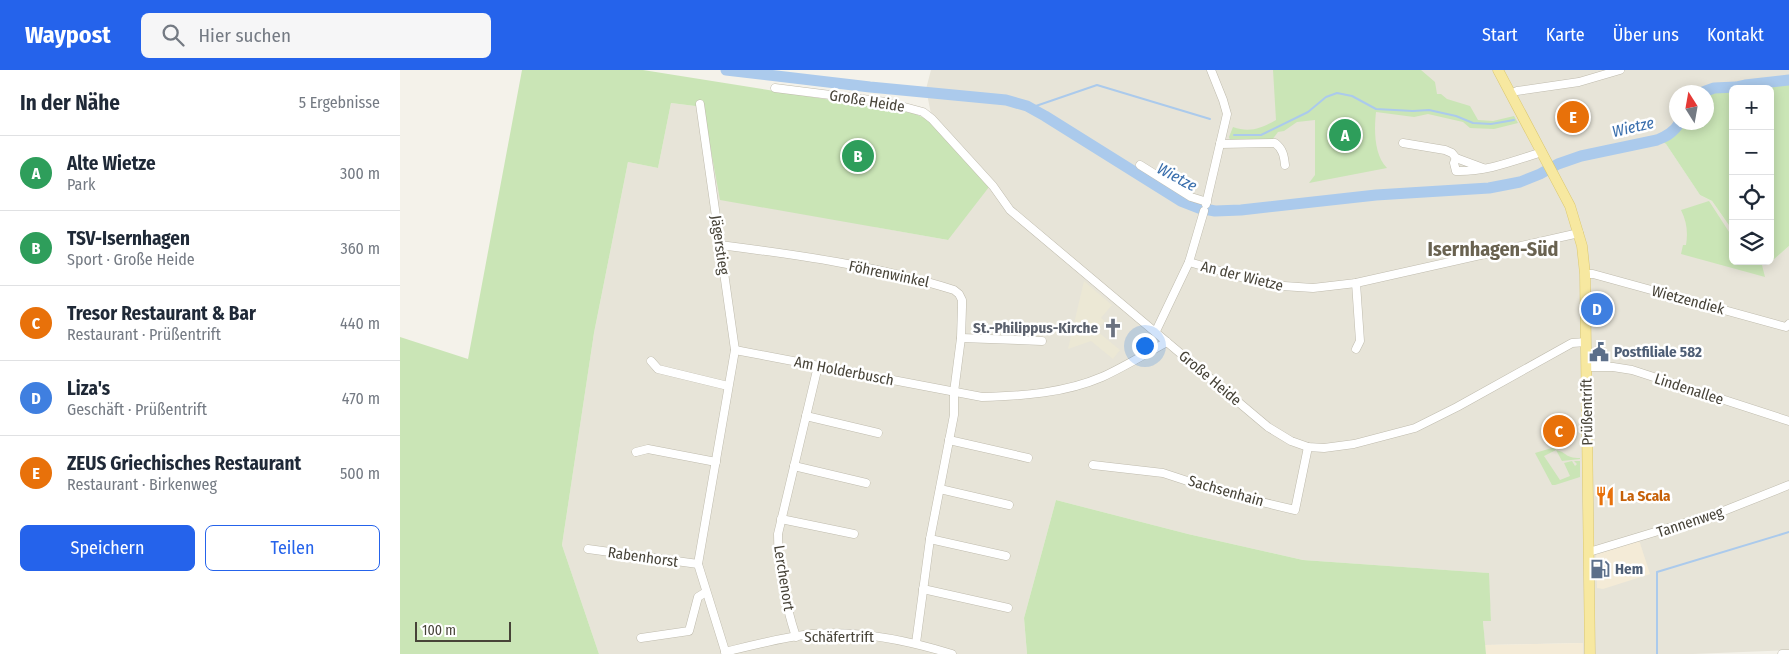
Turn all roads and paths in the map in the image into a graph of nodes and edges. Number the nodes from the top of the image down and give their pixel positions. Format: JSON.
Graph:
{"nodes":[{"id":1,"x":1211,"y":70,"type":"edge"},
{"id":2,"x":1498,"y":70,"type":"edge"},
{"id":3,"x":1620,"y":70,"type":"edge"},
{"id":4,"x":775,"y":88,"type":"dead end"},
{"id":5,"x":1511,"y":94,"type":"junction"},
{"id":6,"x":700,"y":104,"type":"dead end"},
{"id":7,"x":1403,"y":143,"type":"dead end"},
{"id":8,"x":1220,"y":144,"type":"junction"},
{"id":9,"x":1542,"y":152,"type":"junction"},
{"id":10,"x":1456,"y":158,"type":"junction"},
{"id":11,"x":1140,"y":165,"type":"dead end"},
{"id":12,"x":1285,"y":165,"type":"dead end"},
{"id":13,"x":1488,"y":169,"type":"junction"},
{"id":14,"x":1206,"y":206,"type":"junction"},
{"id":15,"x":1579,"y":233,"type":"junction"},
{"id":16,"x":720,"y":245,"type":"junction"},
{"id":17,"x":1189,"y":262,"type":"junction"},
{"id":18,"x":1585,"y":274,"type":"junction"},
{"id":19,"x":1356,"y":283,"type":"junction"},
{"id":20,"x":1789,"y":324,"type":"edge"},
{"id":21,"x":1156,"y":331,"type":"junction"},
{"id":22,"x":961,"y":338,"type":"junction"},
{"id":23,"x":1042,"y":341,"type":"dead end"},
{"id":24,"x":1167,"y":342,"type":"junction"},
{"id":25,"x":1586,"y":342,"type":"junction"},
{"id":26,"x":1356,"y":349,"type":"dead end"},
{"id":27,"x":735,"y":350,"type":"junction"},
{"id":28,"x":651,"y":361,"type":"dead end"},
{"id":29,"x":818,"y":366,"type":"junction"},
{"id":30,"x":1586,"y":367,"type":"junction"},
{"id":31,"x":728,"y":386,"type":"junction"},
{"id":32,"x":954,"y":392,"type":"junction"},
{"id":33,"x":806,"y":416,"type":"junction"},
{"id":34,"x":1789,"y":421,"type":"edge"},
{"id":35,"x":878,"y":433,"type":"dead end"},
{"id":36,"x":949,"y":440,"type":"junction"},
{"id":37,"x":1308,"y":447,"type":"junction"},
{"id":38,"x":636,"y":452,"type":"dead end"},
{"id":39,"x":1028,"y":458,"type":"dead end"},
{"id":40,"x":716,"y":462,"type":"junction"},
{"id":41,"x":794,"y":466,"type":"junction"},
{"id":42,"x":1093,"y":466,"type":"dead end"},
{"id":43,"x":866,"y":483,"type":"dead end"},
{"id":44,"x":1789,"y":485,"type":"edge"},
{"id":45,"x":940,"y":489,"type":"junction"},
{"id":46,"x":1009,"y":505,"type":"dead end"},
{"id":47,"x":781,"y":520,"type":"junction"},
{"id":48,"x":854,"y":534,"type":"dead end"},
{"id":49,"x":930,"y":539,"type":"junction"},
{"id":50,"x":588,"y":549,"type":"dead end"},
{"id":51,"x":1589,"y":552,"type":"junction"},
{"id":52,"x":1006,"y":556,"type":"dead end"},
{"id":53,"x":698,"y":564,"type":"junction"},
{"id":54,"x":923,"y":589,"type":"junction"},
{"id":55,"x":706,"y":592,"type":"junction"},
{"id":56,"x":1008,"y":608,"type":"dead end"},
{"id":57,"x":796,"y":637,"type":"junction"},
{"id":58,"x":641,"y":638,"type":"dead end"},
{"id":59,"x":916,"y":643,"type":"junction"},
{"id":60,"x":725,"y":653,"type":"edge"},
{"id":61,"x":952,"y":654,"type":"edge"},
{"id":62,"x":1590,"y":654,"type":"edge"},
{"id":63,"x":1782,"y":654,"type":"edge"},
{"id":64,"x":1789,"y":654,"type":"edge"}],
"edges":[{"from":1,"to":8,"type":"street"},
{"from":2,"to":5,"type":"main road","name":"Prüßentrift"},
{"from":3,"to":5,"type":"street"},
{"from":4,"to":21,"type":"street","name":"Große Heide"},
{"from":5,"to":9,"type":"main road","name":"Prüßentrift"},
{"from":6,"to":16,"type":"street","name":"Jägerstieg"},
{"from":7,"to":10,"type":"street"},
{"from":8,"to":12,"type":"street"},
{"from":8,"to":14,"type":"street"},
{"from":9,"to":13,"type":"street"},
{"from":9,"to":15,"type":"main road","name":"Prüßentrift"},
{"from":10,"to":13,"type":"street"},
{"from":10,"to":13,"type":"street"},
{"from":11,"to":14,"type":"street"},
{"from":14,"to":17,"type":"street"},
{"from":15,"to":18,"type":"main road","name":"Prüßentrift"},
{"from":15,"to":19,"type":"street","name":"An der Wietze"},
{"from":16,"to":22,"type":"street","name":"Föhrenwinkel"},
{"from":16,"to":27,"type":"street","name":"Jägerstieg"},
{"from":17,"to":19,"type":"street","name":"An der Wietze"},
{"from":17,"to":21,"type":"street"},
{"from":18,"to":20,"type":"street","name":"Wietzendiek"},
{"from":18,"to":25,"type":"main road","name":"Prüßentrift"},
{"from":19,"to":26,"type":"street"},
{"from":21,"to":24,"type":"street","name":"Große Heide"},
{"from":22,"to":23,"type":"street"},
{"from":22,"to":32,"type":"street","name":"Föhrenwinkel"},
{"from":24,"to":32,"type":"street","name":"Am Holderbusch"},
{"from":24,"to":37,"type":"street","name":"Große Heide"},
{"from":25,"to":30,"type":"main road","name":"Prüßentrift"},
{"from":25,"to":37,"type":"street","name":"Große Heide"},
{"from":27,"to":29,"type":"street","name":"Am Holderbusch"},
{"from":27,"to":31,"type":"street","name":"Jägerstieg"},
{"from":28,"to":31,"type":"street"},
{"from":29,"to":32,"type":"street","name":"Am Holderbusch"},
{"from":29,"to":33,"type":"street","name":"Lerchenort"},
{"from":30,"to":34,"type":"street","name":"Lindenallee"},
{"from":30,"to":51,"type":"main road","name":"Prüßentrift"},
{"from":31,"to":40,"type":"street","name":"Jägerstieg"},
{"from":32,"to":36,"type":"street","name":"Föhrenwinkel"},
{"from":33,"to":35,"type":"street"},
{"from":33,"to":41,"type":"street","name":"Lerchenort"},
{"from":36,"to":39,"type":"street"},
{"from":36,"to":45,"type":"street","name":"Föhrenwinkel"},
{"from":37,"to":42,"type":"street","name":"Sachsenhain"},
{"from":38,"to":40,"type":"street"},
{"from":40,"to":53,"type":"street","name":"Jägerstieg"},
{"from":41,"to":43,"type":"street"},
{"from":41,"to":47,"type":"street","name":"Lerchenort"},
{"from":44,"to":51,"type":"street","name":"Tannenweg"},
{"from":45,"to":46,"type":"street"},
{"from":45,"to":49,"type":"street","name":"Föhrenwinkel"},
{"from":47,"to":48,"type":"street"},
{"from":47,"to":57,"type":"street","name":"Lerchenort"},
{"from":49,"to":52,"type":"street"},
{"from":49,"to":54,"type":"street","name":"Föhrenwinkel"},
{"from":50,"to":53,"type":"street","name":"Rabenhorst"},
{"from":51,"to":62,"type":"main road","name":"Prüßentrift"},
{"from":53,"to":55,"type":"street","name":"Jägerstieg"},
{"from":54,"to":56,"type":"street"},
{"from":54,"to":59,"type":"street","name":"Föhrenwinkel"},
{"from":55,"to":58,"type":"street"},
{"from":55,"to":60,"type":"street","name":"Jägerstieg"},
{"from":57,"to":59,"type":"street","name":"Schäfertrift"},
{"from":57,"to":60,"type":"street","name":"Schäfertrift"},
{"from":59,"to":61,"type":"street","name":"Schäfertrift"},
{"from":63,"to":64,"type":"street"}]}
